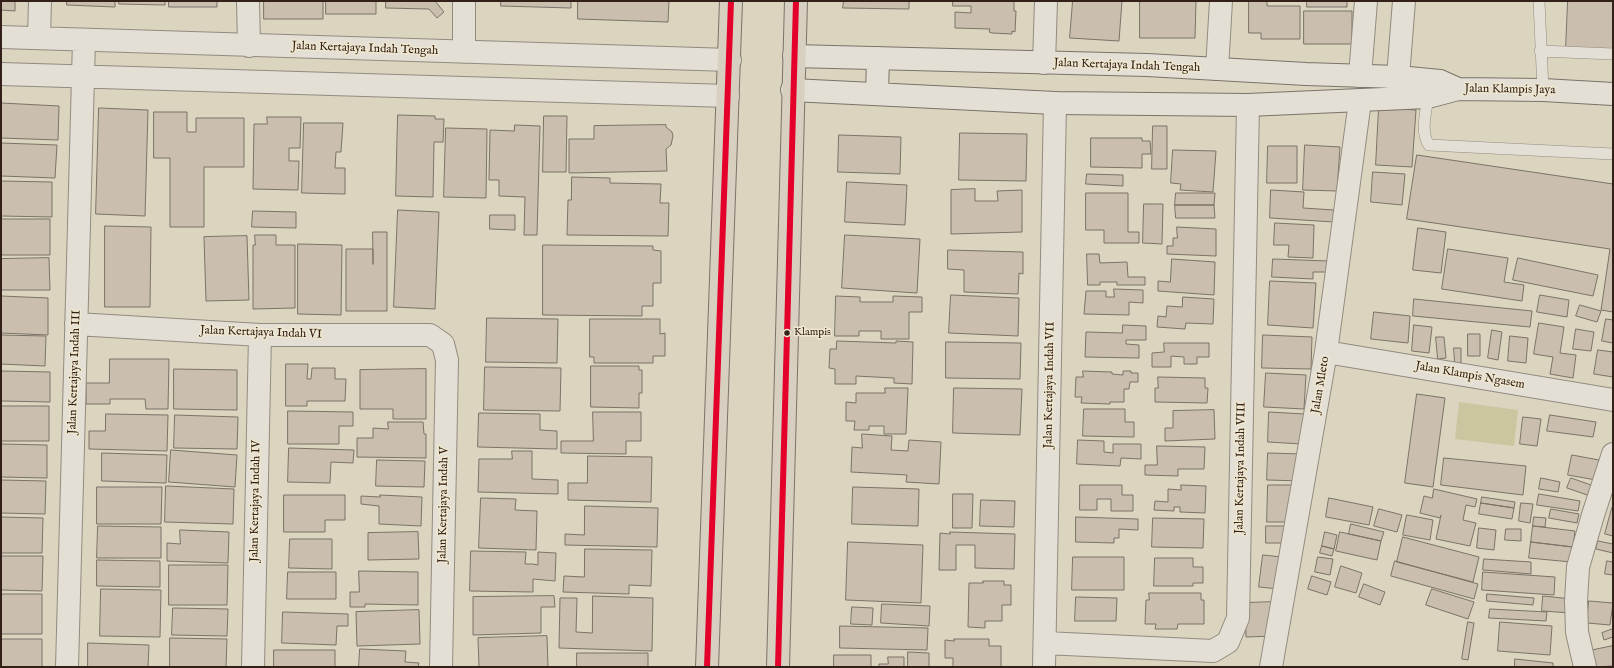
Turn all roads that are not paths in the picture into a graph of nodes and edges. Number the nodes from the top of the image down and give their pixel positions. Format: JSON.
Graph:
{"nodes":[{"id":1,"x":40,"y":1,"type":"edge"},
{"id":2,"x":248,"y":1,"type":"edge"},
{"id":3,"x":464,"y":1,"type":"edge"},
{"id":4,"x":731,"y":1,"type":"edge"},
{"id":5,"x":796,"y":1,"type":"edge"},
{"id":6,"x":1046,"y":1,"type":"edge"},
{"id":7,"x":1221,"y":1,"type":"edge"},
{"id":8,"x":1366,"y":1,"type":"edge"},
{"id":9,"x":1404,"y":1,"type":"edge"},
{"id":10,"x":1538,"y":1,"type":"edge"},
{"id":11,"x":1,"y":37,"type":"edge"},
{"id":12,"x":39,"y":38,"type":"junction"},
{"id":13,"x":84,"y":40,"type":"junction"},
{"id":14,"x":249,"y":46,"type":"junction"},
{"id":15,"x":464,"y":52,"type":"junction"},
{"id":16,"x":1540,"y":52,"type":"junction"},
{"id":17,"x":1613,"y":54,"type":"edge"},
{"id":18,"x":794,"y":56,"type":"junction"},
{"id":19,"x":878,"y":58,"type":"junction"},
{"id":20,"x":730,"y":60,"type":"junction"},
{"id":21,"x":1044,"y":63,"type":"junction"},
{"id":22,"x":1217,"y":69,"type":"junction"},
{"id":23,"x":1,"y":74,"type":"edge"},
{"id":24,"x":1306,"y":74,"type":"junction"},
{"id":25,"x":1379,"y":76,"type":"junction"},
{"id":26,"x":83,"y":78,"type":"junction"},
{"id":27,"x":1458,"y":89,"type":"junction"},
{"id":28,"x":792,"y":90,"type":"junction"},
{"id":29,"x":1543,"y":90,"type":"junction"},
{"id":30,"x":877,"y":94,"type":"junction"},
{"id":31,"x":1613,"y":94,"type":"edge"},
{"id":32,"x":728,"y":96,"type":"junction"},
{"id":33,"x":1428,"y":98,"type":"junction"},
{"id":34,"x":1372,"y":100,"type":"junction"},
{"id":35,"x":1055,"y":103,"type":"junction"},
{"id":36,"x":1305,"y":104,"type":"junction"},
{"id":37,"x":1248,"y":105,"type":"junction"},
{"id":38,"x":1613,"y":154,"type":"edge"},
{"id":39,"x":76,"y":324,"type":"junction"},
{"id":40,"x":260,"y":335,"type":"junction"},
{"id":41,"x":443,"y":344,"type":"joint"},
{"id":42,"x":1326,"y":352,"type":"junction"},
{"id":43,"x":1613,"y":400,"type":"edge"},
{"id":44,"x":1613,"y":454,"type":"edge"},
{"id":45,"x":1045,"y":643,"type":"junction"},
{"id":46,"x":67,"y":667,"type":"edge"},
{"id":47,"x":253,"y":667,"type":"edge"},
{"id":48,"x":441,"y":667,"type":"edge"},
{"id":49,"x":707,"y":667,"type":"edge"},
{"id":50,"x":778,"y":667,"type":"edge"},
{"id":51,"x":1044,"y":667,"type":"edge"},
{"id":52,"x":1271,"y":667,"type":"edge"},
{"id":53,"x":1585,"y":667,"type":"edge"}],
"edges":[{"from":1,"to":12,"type":"street"},
{"from":2,"to":14,"type":"street"},
{"from":3,"to":15,"type":"street"},
{"from":4,"to":20,"type":"main road"},
{"from":5,"to":18,"type":"main road"},
{"from":6,"to":21,"type":"street"},
{"from":7,"to":22,"type":"street"},
{"from":8,"to":25,"type":"street"},
{"from":9,"to":25,"type":"street"},
{"from":10,"to":16,"type":"lane"},
{"from":11,"to":12,"type":"street","name":"Jalan Kertajaya Indah Tengah"},
{"from":12,"to":13,"type":"street","name":"Jalan Kertajaya Indah Tengah"},
{"from":13,"to":14,"type":"street","name":"Jalan Kertajaya Indah Tengah"},
{"from":13,"to":26,"type":"street","name":"Jalan Kertajaya Indah III"},
{"from":14,"to":15,"type":"street","name":"Jalan Kertajaya Indah Tengah"},
{"from":15,"to":20,"type":"street","name":"Jalan Kertajaya Indah Tengah"},
{"from":16,"to":17,"type":"lane"},
{"from":16,"to":29,"type":"lane"},
{"from":18,"to":19,"type":"street","name":"Jalan Kertajaya Indah Tengah"},
{"from":18,"to":28,"type":"main road"},
{"from":19,"to":21,"type":"street","name":"Jalan Kertajaya Indah Tengah"},
{"from":19,"to":30,"type":"street"},
{"from":20,"to":32,"type":"main road"},
{"from":21,"to":22,"type":"street","name":"Jalan Kertajaya Indah Tengah"},
{"from":22,"to":24,"type":"street","name":"Jalan Kertajaya Indah Tengah"},
{"from":23,"to":26,"type":"street"},
{"from":24,"to":25,"type":"street","name":"Jalan Kertajaya Indah Tengah"},
{"from":24,"to":36,"type":"street"},
{"from":25,"to":27,"type":"street","name":"Jalan Kertajaya Indah Tengah"},
{"from":26,"to":32,"type":"street"},
{"from":26,"to":39,"type":"street","name":"Jalan Kertajaya Indah III"},
{"from":27,"to":29,"type":"street","name":"Jalan Klampis Jaya"},
{"from":27,"to":33,"type":"street","name":"Jalan Klampis Jaya"},
{"from":28,"to":30,"type":"street"},
{"from":28,"to":50,"type":"main road"},
{"from":29,"to":31,"type":"street","name":"Jalan Klampis Jaya"},
{"from":30,"to":35,"type":"street"},
{"from":32,"to":49,"type":"main road"},
{"from":33,"to":34,"type":"street","name":"Jalan Klampis Jaya"},
{"from":33,"to":38,"type":"lane"},
{"from":34,"to":36,"type":"street"},
{"from":34,"to":42,"type":"street","name":"Jalan Mleto"},
{"from":35,"to":37,"type":"street"},
{"from":35,"to":45,"type":"street","name":"Jalan Kertajaya Indah VII"},
{"from":36,"to":37,"type":"street"},
{"from":37,"to":45,"type":"street","name":"Jalan Kertajaya Indah VIII"},
{"from":39,"to":40,"type":"street","name":"Jalan Kertajaya Indah VI"},
{"from":39,"to":46,"type":"street","name":"Jalan Kertajaya Indah III"},
{"from":40,"to":41,"type":"street","name":"Jalan Kertajaya Indah VI"},
{"from":40,"to":47,"type":"street","name":"Jalan Kertajaya Indah IV"},
{"from":41,"to":48,"type":"street","name":"Jalan Kertajaya Indah V"},
{"from":42,"to":43,"type":"street","name":"Jalan Klampis Ngasem"},
{"from":42,"to":52,"type":"street","name":"Jalan Mleto"},
{"from":44,"to":53,"type":"street"},
{"from":45,"to":51,"type":"street","name":"Jalan Kertajaya Indah VII"}]}
